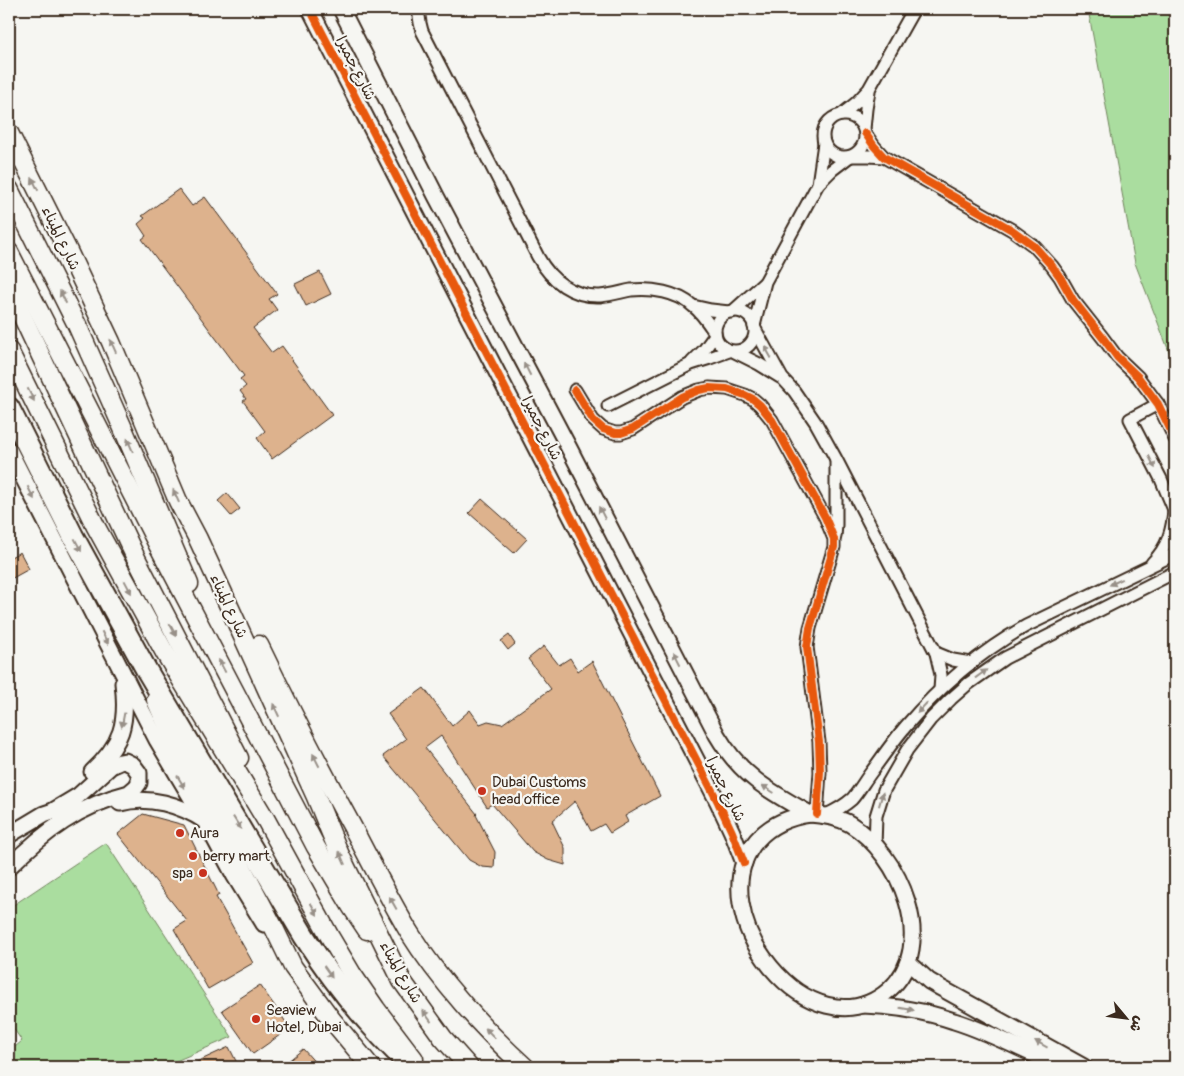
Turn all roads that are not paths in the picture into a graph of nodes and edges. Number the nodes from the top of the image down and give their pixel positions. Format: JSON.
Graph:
{"nodes":[{"id":1,"x":310,"y":9,"type":"edge"},
{"id":2,"x":341,"y":9,"type":"edge"},
{"id":3,"x":418,"y":9,"type":"edge"},
{"id":4,"x":914,"y":9,"type":"edge"},
{"id":5,"x":869,"y":89,"type":"junction"},
{"id":6,"x":841,"y":115,"type":"junction"},
{"id":7,"x":865,"y":131,"type":"junction"},
{"id":8,"x":9,"y":133,"type":"edge"},
{"id":9,"x":824,"y":143,"type":"junction"},
{"id":10,"x":851,"y":157,"type":"junction"},
{"id":11,"x":884,"y":158,"type":"junction"},
{"id":12,"x":818,"y":184,"type":"junction"},
{"id":13,"x":9,"y":189,"type":"edge"},
{"id":14,"x":9,"y":252,"type":"edge"},
{"id":15,"x":765,"y":282,"type":"junction"},
{"id":16,"x":9,"y":288,"type":"edge"},
{"id":17,"x":693,"y":306,"type":"junction"},
{"id":18,"x":730,"y":312,"type":"junction"},
{"id":19,"x":754,"y":327,"type":"junction"},
{"id":20,"x":715,"y":334,"type":"junction"},
{"id":21,"x":9,"y":351,"type":"edge"},
{"id":22,"x":732,"y":351,"type":"junction"},
{"id":23,"x":691,"y":364,"type":"junction"},
{"id":24,"x":782,"y":378,"type":"junction"},
{"id":25,"x":575,"y":390,"type":"dead end"},
{"id":26,"x":1158,"y":404,"type":"junction"},
{"id":27,"x":608,"y":406,"type":"dead end"},
{"id":28,"x":9,"y":408,"type":"edge"},
{"id":29,"x":1175,"y":438,"type":"edge"},
{"id":30,"x":9,"y":450,"type":"edge"},
{"id":31,"x":836,"y":459,"type":"junction"},
{"id":32,"x":1174,"y":510,"type":"edge"},
{"id":33,"x":198,"y":539,"type":"junction"},
{"id":34,"x":834,"y":539,"type":"junction"},
{"id":35,"x":164,"y":542,"type":"junction"},
{"id":36,"x":1175,"y":554,"type":"edge"},
{"id":37,"x":1147,"y":567,"type":"junction"},
{"id":38,"x":1175,"y":572,"type":"edge"},
{"id":39,"x":1160,"y":580,"type":"junction"},
{"id":40,"x":1175,"y":581,"type":"edge"},
{"id":41,"x":936,"y":653,"type":"junction"},
{"id":42,"x":971,"y":663,"type":"junction"},
{"id":43,"x":147,"y":671,"type":"junction"},
{"id":44,"x":122,"y":672,"type":"junction"},
{"id":45,"x":940,"y":690,"type":"junction"},
{"id":46,"x":44,"y":814,"type":"junction"},
{"id":47,"x":818,"y":815,"type":"junction"},
{"id":48,"x":266,"y":820,"type":"junction"},
{"id":49,"x":205,"y":821,"type":"junction"},
{"id":50,"x":9,"y":835,"type":"edge"},
{"id":51,"x":875,"y":847,"type":"junction"},
{"id":52,"x":744,"y":863,"type":"junction"},
{"id":53,"x":9,"y":868,"type":"edge"},
{"id":54,"x":908,"y":962,"type":"junction"},
{"id":55,"x":293,"y":967,"type":"junction"},
{"id":56,"x":402,"y":982,"type":"junction"},
{"id":57,"x":859,"y":1005,"type":"junction"},
{"id":58,"x":370,"y":1067,"type":"edge"},
{"id":59,"x":412,"y":1067,"type":"edge"},
{"id":60,"x":421,"y":1067,"type":"edge"},
{"id":61,"x":469,"y":1067,"type":"edge"},
{"id":62,"x":525,"y":1067,"type":"edge"},
{"id":63,"x":1061,"y":1067,"type":"edge"},
{"id":64,"x":1084,"y":1067,"type":"edge"}],
"edges":[{"from":1,"to":52,"type":"street","name":"شارع جميرا"},
{"from":47,"to":2,"type":"street","name":"شارع جميرا","one_way":true},
{"from":3,"to":17,"type":"street"},
{"from":4,"to":5,"type":"street"},
{"from":5,"to":6,"type":"street"},
{"from":5,"to":7,"type":"street"},
{"from":6,"to":7,"type":"street"},
{"from":6,"to":9,"type":"street"},
{"from":7,"to":10,"type":"street"},
{"from":7,"to":11,"type":"street"},
{"from":33,"to":8,"type":"main road","name":"شارع الميناء","one_way":true},
{"from":9,"to":10,"type":"street"},
{"from":9,"to":12,"type":"street"},
{"from":10,"to":11,"type":"street"},
{"from":10,"to":12,"type":"street"},
{"from":11,"to":26,"type":"street"},
{"from":12,"to":15,"type":"street"},
{"from":35,"to":13,"type":"main road","one_way":true},
{"from":14,"to":35,"type":"main road"},
{"from":15,"to":18,"type":"street"},
{"from":15,"to":19,"type":"street"},
{"from":16,"to":48,"type":"main road","one_way":true},
{"from":17,"to":18,"type":"street"},
{"from":17,"to":20,"type":"street"},
{"from":18,"to":19,"type":"street"},
{"from":18,"to":20,"type":"street"},
{"from":19,"to":22,"type":"street"},
{"from":24,"to":19,"type":"street","one_way":true},
{"from":20,"to":22,"type":"street"},
{"from":20,"to":23,"type":"street"},
{"from":21,"to":48,"type":"main road","one_way":true},
{"from":22,"to":23,"type":"street"},
{"from":22,"to":24,"type":"street"},
{"from":23,"to":27,"type":"street"},
{"from":24,"to":31,"type":"street"},
{"from":25,"to":34,"type":"street"},
{"from":26,"to":29,"type":"street"},
{"from":26,"to":32,"type":"street","one_way":true},
{"from":28,"to":43,"type":"highway","one_way":true},
{"from":30,"to":44,"type":"street","one_way":true},
{"from":31,"to":34,"type":"street"},
{"from":31,"to":41,"type":"street"},
{"from":32,"to":37,"type":"street"},
{"from":56,"to":33,"type":"main road","name":"شارع الميناء","one_way":true},
{"from":62,"to":33,"type":"main road","one_way":true},
{"from":34,"to":47,"type":"street"},
{"from":56,"to":35,"type":"main road","one_way":true},
{"from":36,"to":37,"type":"street"},
{"from":37,"to":42,"type":"street","one_way":true},
{"from":38,"to":39,"type":"street"},
{"from":39,"to":40,"type":"street"},
{"from":51,"to":39,"type":"street","one_way":true},
{"from":41,"to":42,"type":"street"},
{"from":41,"to":45,"type":"street"},
{"from":42,"to":45,"type":"street"},
{"from":43,"to":55,"type":"main road"},
{"from":43,"to":59,"type":"highway","one_way":true},
{"from":44,"to":46,"type":"street","one_way":true},
{"from":44,"to":49,"type":"street","one_way":true},
{"from":45,"to":47,"type":"street","one_way":true},
{"from":46,"to":50,"type":"street"},
{"from":46,"to":53,"type":"street"},
{"from":47,"to":51,"type":"street","name":"شارع جميرا"},
{"from":47,"to":52,"type":"street"},
{"from":48,"to":60,"type":"main road","one_way":true},
{"from":49,"to":53,"type":"street"},
{"from":49,"to":55,"type":"street"},
{"from":51,"to":54,"type":"street","name":"شارع جميرا"},
{"from":52,"to":57,"type":"street"},
{"from":54,"to":57,"type":"street"},
{"from":64,"to":54,"type":"street","one_way":true},
{"from":55,"to":58,"type":"main road"},
{"from":61,"to":56,"type":"main road","name":"شارع الميناء","one_way":true},
{"from":57,"to":63,"type":"street","one_way":true}]}
